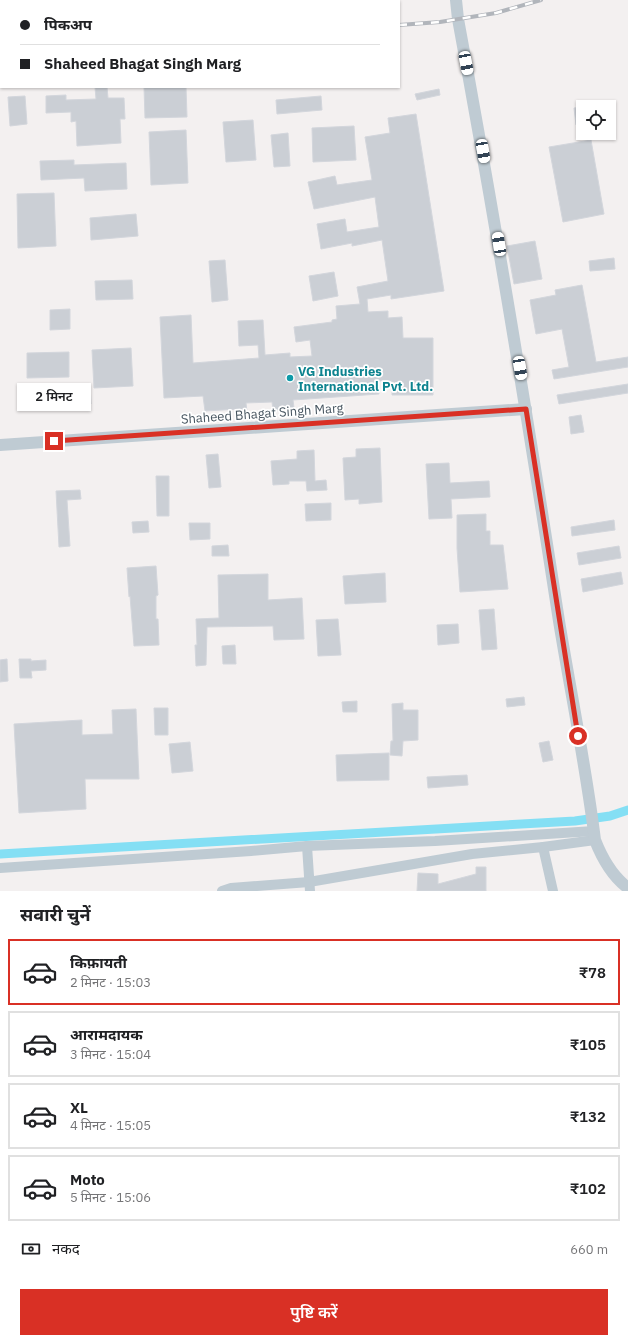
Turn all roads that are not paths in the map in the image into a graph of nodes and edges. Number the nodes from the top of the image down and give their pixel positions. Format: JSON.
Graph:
{"nodes":[{"id":1,"x":456,"y":0,"type":"edge"},
{"id":2,"x":526,"y":409,"type":"junction"},
{"id":3,"x":0,"y":445,"type":"edge"},
{"id":4,"x":594,"y":832,"type":"junction"},
{"id":5,"x":307,"y":846,"type":"junction"},
{"id":6,"x":543,"y":847,"type":"junction"},
{"id":7,"x":0,"y":868,"type":"edge"},
{"id":8,"x":309,"y":886,"type":"edge"},
{"id":9,"x":628,"y":888,"type":"edge"},
{"id":10,"x":222,"y":891,"type":"edge"},
{"id":11,"x":552,"y":891,"type":"edge"}],
"edges":[{"from":1,"to":2,"type":"street"},
{"from":2,"to":3,"type":"street","name":"Shaheed Bhagat Singh Marg"},
{"from":2,"to":4,"type":"street"},
{"from":4,"to":5,"type":"street"},
{"from":4,"to":6,"type":"street"},
{"from":4,"to":9,"type":"street"},
{"from":5,"to":7,"type":"street"},
{"from":5,"to":8,"type":"street"},
{"from":6,"to":8,"type":"street"},
{"from":6,"to":11,"type":"street"},
{"from":8,"to":10,"type":"street"}]}
